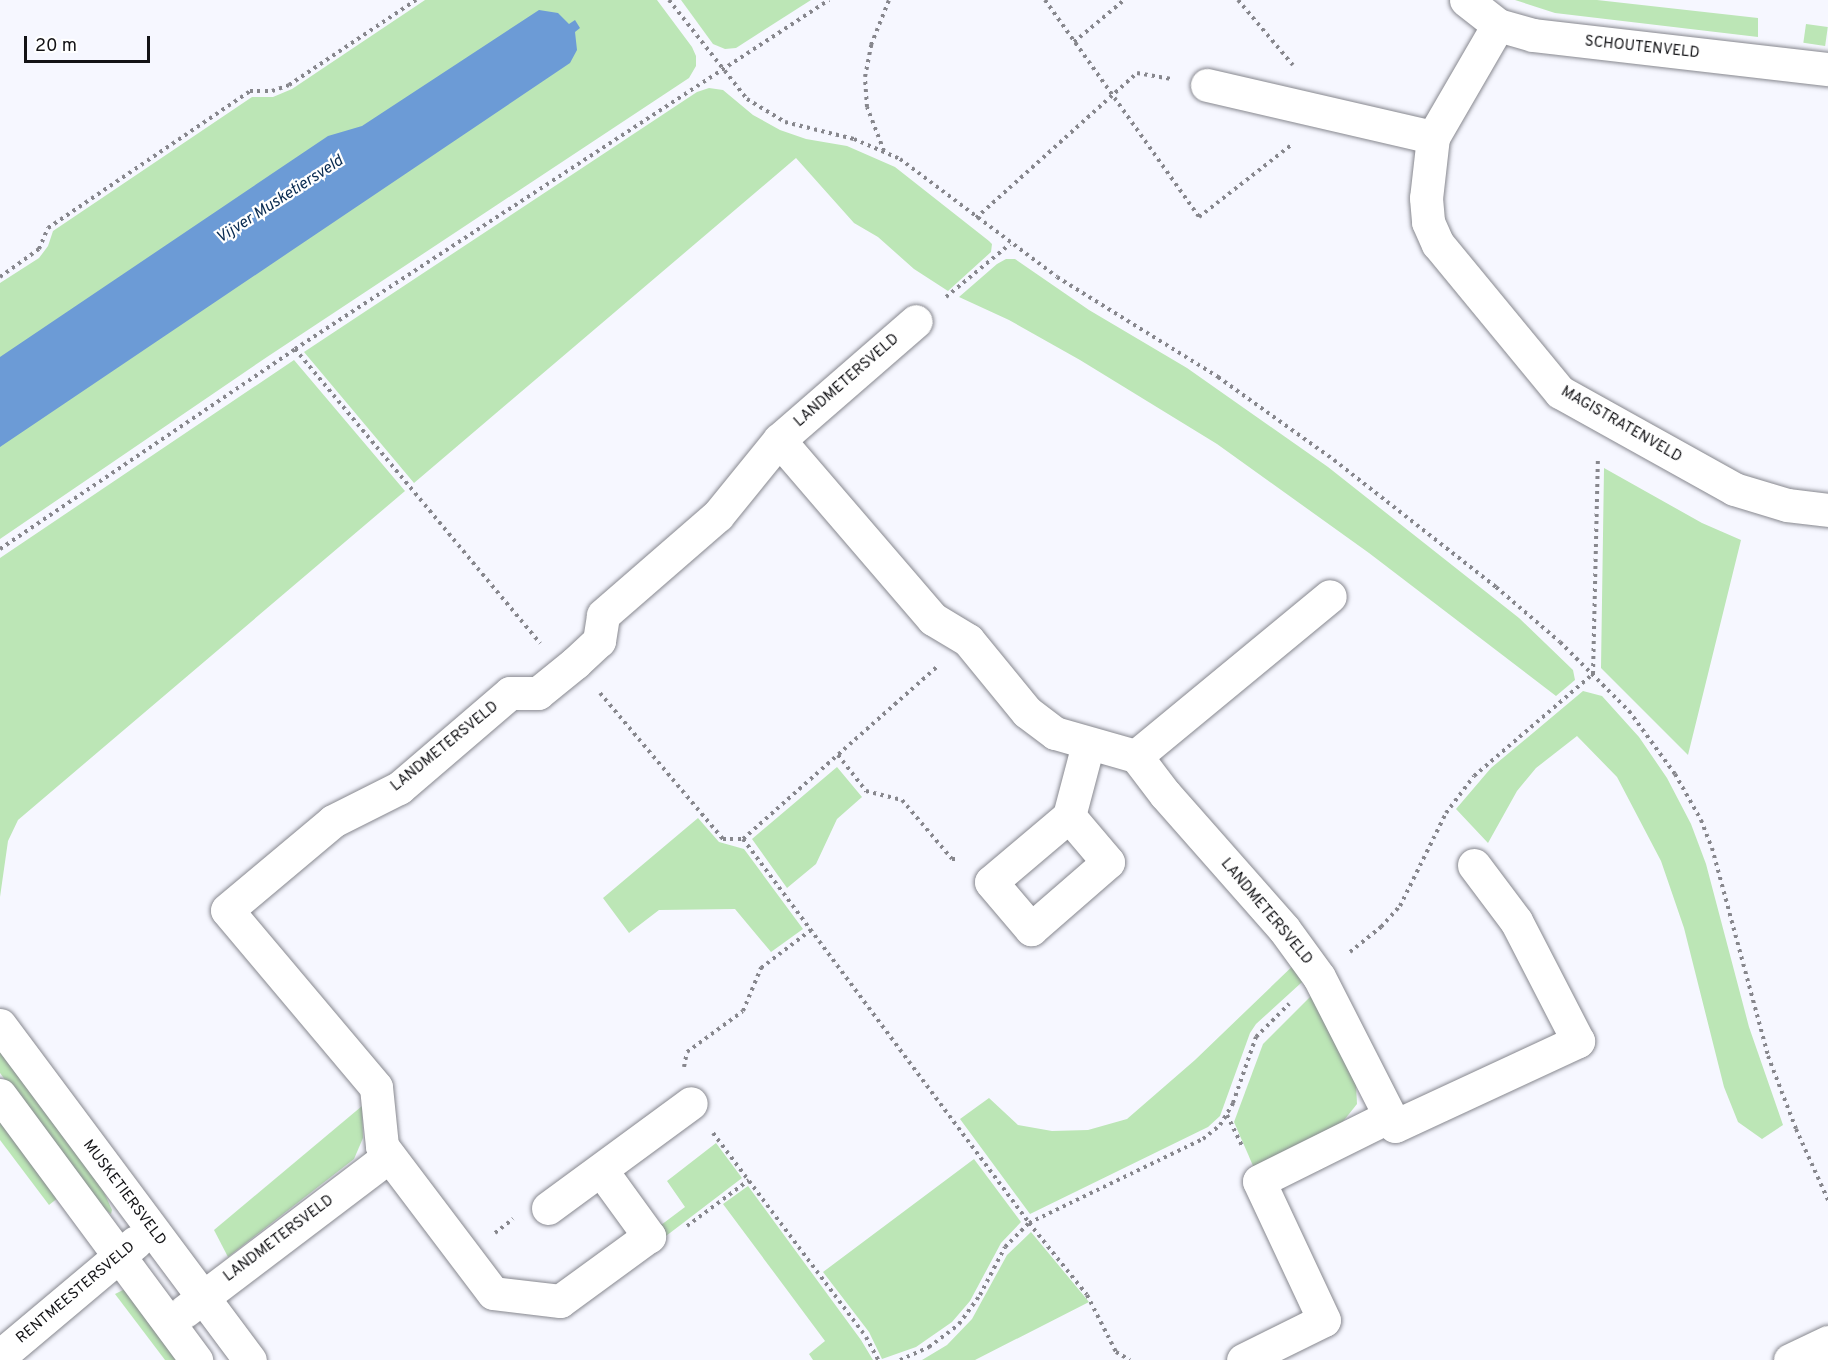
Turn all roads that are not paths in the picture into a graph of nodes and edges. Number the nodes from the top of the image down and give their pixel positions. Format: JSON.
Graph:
{"nodes":[{"id":1,"x":1466,"y":0,"type":"edge"},
{"id":2,"x":1498,"y":25,"type":"junction"},
{"id":3,"x":1828,"y":69,"type":"edge"},
{"id":4,"x":1207,"y":84,"type":"road end"},
{"id":5,"x":1433,"y":137,"type":"junction"},
{"id":6,"x":916,"y":321,"type":"road end"},
{"id":7,"x":779,"y":440,"type":"junction"},
{"id":8,"x":1828,"y":510,"type":"edge"},
{"id":9,"x":1330,"y":596,"type":"dead end"},
{"id":10,"x":1088,"y":744,"type":"junction"},
{"id":11,"x":1136,"y":756,"type":"junction"},
{"id":12,"x":1069,"y":816,"type":"junction"},
{"id":13,"x":1474,"y":865,"type":"dead end"},
{"id":14,"x":0,"y":1025,"type":"edge"},
{"id":15,"x":0,"y":1095,"type":"edge"},
{"id":16,"x":691,"y":1103,"type":"road end"},
{"id":17,"x":1390,"y":1116,"type":"junction"},
{"id":18,"x":389,"y":1156,"type":"junction"},
{"id":19,"x":601,"y":1170,"type":"junction"},
{"id":20,"x":548,"y":1208,"type":"road end"},
{"id":21,"x":152,"y":1229,"type":"junction"},
{"id":22,"x":119,"y":1256,"type":"junction"},
{"id":23,"x":203,"y":1297,"type":"junction"},
{"id":24,"x":169,"y":1323,"type":"junction"},
{"id":25,"x":1828,"y":1342,"type":"edge"},
{"id":26,"x":0,"y":1356,"type":"edge"},
{"id":27,"x":196,"y":1360,"type":"edge"},
{"id":28,"x":250,"y":1360,"type":"edge"},
{"id":29,"x":1243,"y":1360,"type":"edge"},
{"id":30,"x":1790,"y":1360,"type":"edge"}],
"edges":[{"from":1,"to":2,"type":"street","name":"SCHOUTENVELD"},
{"from":2,"to":3,"type":"street","name":"SCHOUTENVELD"},
{"from":2,"to":5,"type":"street","name":"MAGISTRATENVELD"},
{"from":4,"to":5,"type":"street"},
{"from":5,"to":8,"type":"street","name":"MAGISTRATENVELD"},
{"from":6,"to":7,"type":"street","name":"LANDMETERSVELD"},
{"from":7,"to":10,"type":"street"},
{"from":7,"to":18,"type":"street","name":"LANDMETERSVELD"},
{"from":9,"to":11,"type":"street"},
{"from":10,"to":11,"type":"street"},
{"from":10,"to":12,"type":"street"},
{"from":11,"to":17,"type":"street","name":"LANDMETERSVELD"},
{"from":12,"to":12,"type":"street"},
{"from":13,"to":17,"type":"street"},
{"from":14,"to":21,"type":"street","name":"MUSKETIERSVELD"},
{"from":15,"to":22,"type":"street"},
{"from":16,"to":19,"type":"street"},
{"from":17,"to":29,"type":"street"},
{"from":18,"to":19,"type":"street","name":"LANDMETERSVELD"},
{"from":18,"to":23,"type":"street","name":"LANDMETERSVELD"},
{"from":19,"to":20,"type":"street"},
{"from":21,"to":22,"type":"street","name":"RENTMEESTERSVELD"},
{"from":21,"to":23,"type":"street","name":"MUSKETIERSVELD"},
{"from":22,"to":24,"type":"street"},
{"from":22,"to":26,"type":"street","name":"RENTMEESTERSVELD"},
{"from":23,"to":24,"type":"street","name":"LANDMETERSVELD"},
{"from":23,"to":28,"type":"street","name":"MUSKETIERSVELD"},
{"from":24,"to":27,"type":"street"},
{"from":25,"to":30,"type":"street"}]}
